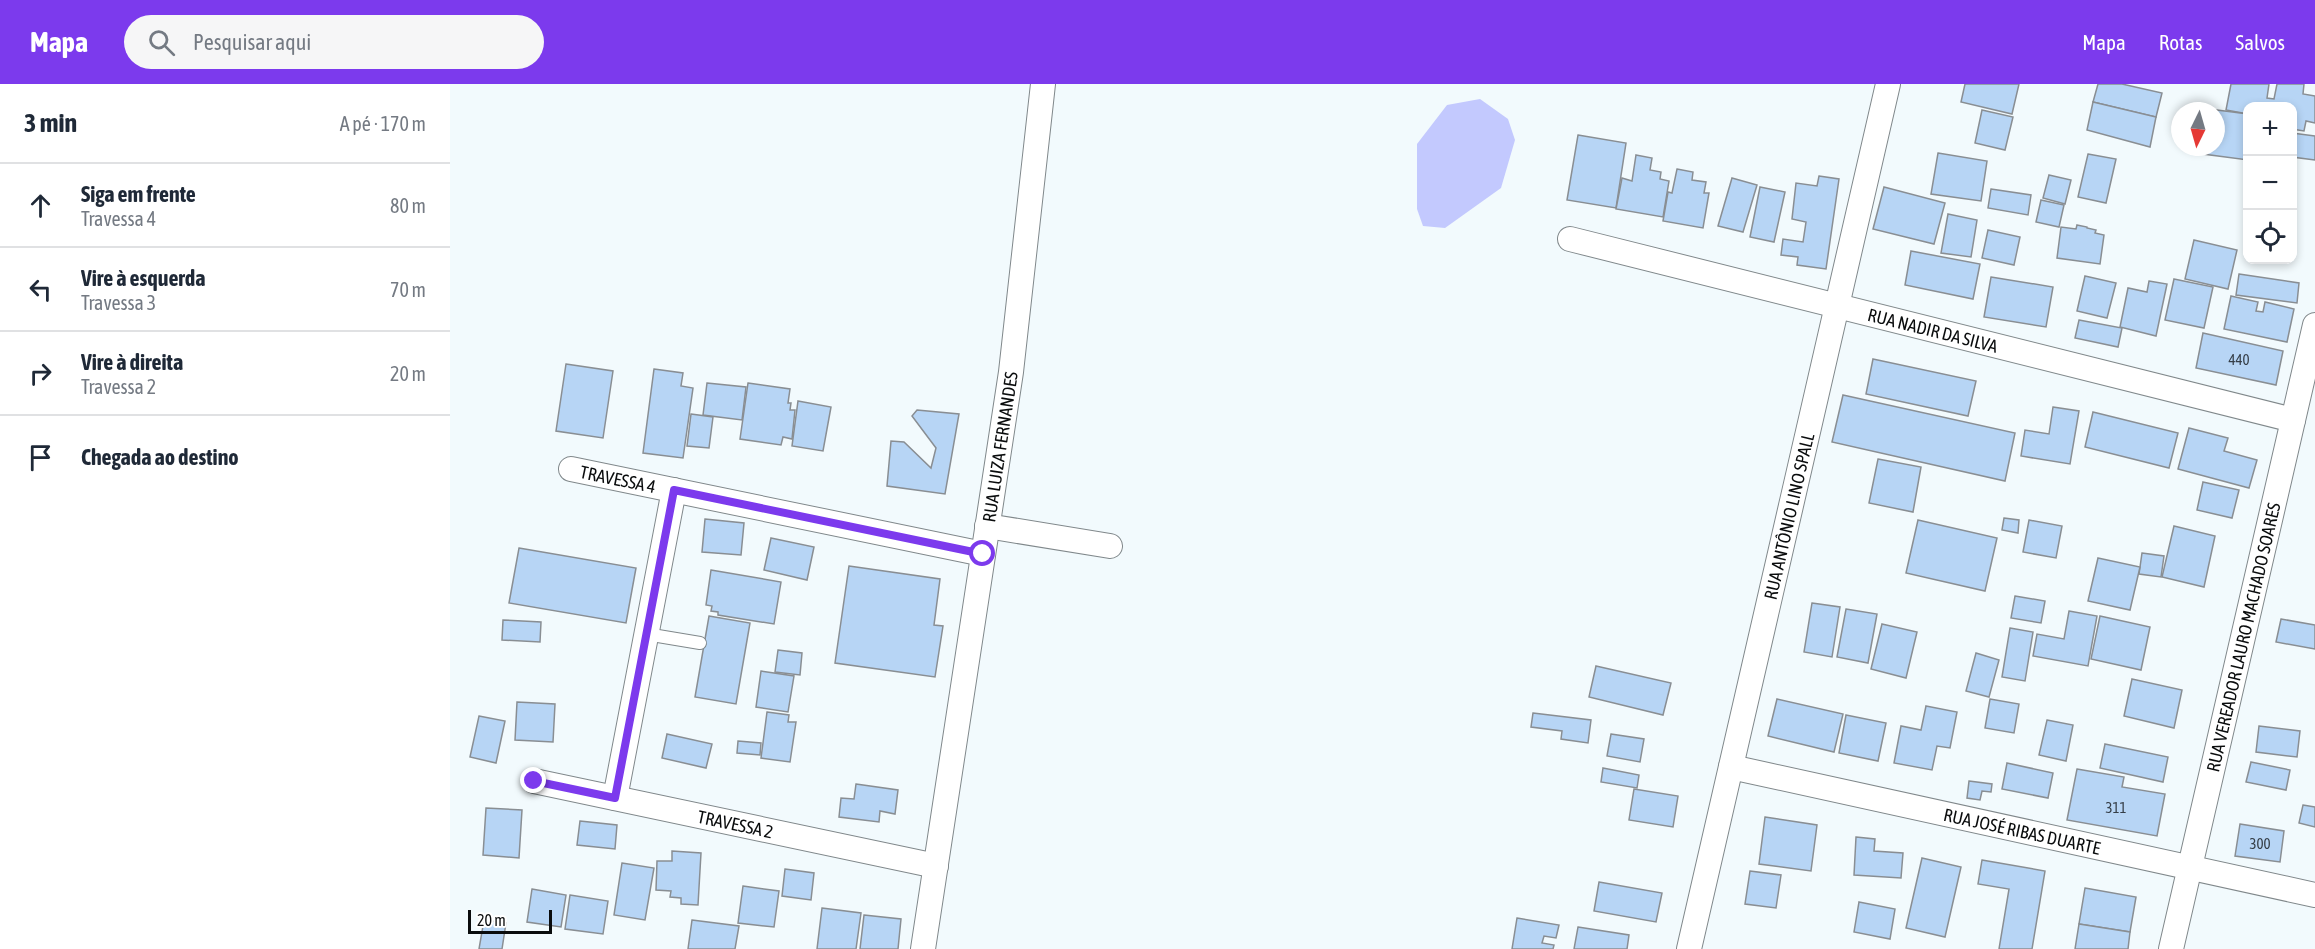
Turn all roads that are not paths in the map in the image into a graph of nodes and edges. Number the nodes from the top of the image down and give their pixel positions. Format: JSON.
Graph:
{"nodes":[{"id":1,"x":1042,"y":84,"type":"edge"},
{"id":2,"x":1888,"y":84,"type":"edge"},
{"id":3,"x":1570,"y":239,"type":"dead end"},
{"id":4,"x":1837,"y":305,"type":"junction"},
{"id":5,"x":2315,"y":325,"type":"edge"},
{"id":6,"x":2293,"y":420,"type":"junction"},
{"id":7,"x":572,"y":469,"type":"dead end"},
{"id":8,"x":674,"y":490,"type":"junction"},
{"id":9,"x":987,"y":526,"type":"junction"},
{"id":10,"x":1110,"y":546,"type":"dead end"},
{"id":11,"x":983,"y":554,"type":"junction"},
{"id":12,"x":646,"y":634,"type":"junction"},
{"id":13,"x":700,"y":643,"type":"dead end"},
{"id":14,"x":1731,"y":767,"type":"junction"},
{"id":15,"x":534,"y":781,"type":"dead end"},
{"id":16,"x":615,"y":798,"type":"junction"},
{"id":17,"x":936,"y":866,"type":"junction"},
{"id":18,"x":2190,"y":868,"type":"junction"},
{"id":19,"x":2315,"y":896,"type":"edge"},
{"id":20,"x":923,"y":949,"type":"edge"},
{"id":21,"x":1689,"y":949,"type":"edge"},
{"id":22,"x":2171,"y":949,"type":"edge"}],
"edges":[{"from":1,"to":9,"type":"street","name":"RUA LUIZA FERNANDES"},
{"from":2,"to":4,"type":"street","name":"RUA ANTÔNIO LINO SPALL"},
{"from":3,"to":4,"type":"street","name":"RUA NADIR DA SILVA"},
{"from":4,"to":6,"type":"street","name":"RUA NADIR DA SILVA"},
{"from":4,"to":14,"type":"street","name":"RUA ANTÔNIO LINO SPALL"},
{"from":5,"to":6,"type":"street","name":"RUA VEREADOR LAURO MACHADO SOARES"},
{"from":6,"to":18,"type":"street","name":"RUA VEREADOR LAURO MACHADO SOARES"},
{"from":7,"to":8,"type":"street","name":"TRAVESSA 4"},
{"from":8,"to":11,"type":"street","name":"TRAVESSA 4"},
{"from":8,"to":12,"type":"street"},
{"from":9,"to":10,"type":"street"},
{"from":9,"to":11,"type":"street","name":"RUA LUIZA FERNANDES"},
{"from":11,"to":17,"type":"street","name":"RUA LUIZA FERNANDES"},
{"from":12,"to":13,"type":"lane"},
{"from":12,"to":16,"type":"street"},
{"from":14,"to":18,"type":"street","name":"RUA JOSÉ RIBAS DUARTE"},
{"from":14,"to":21,"type":"street","name":"RUA ANTÔNIO LINO SPALL"},
{"from":15,"to":16,"type":"street","name":"TRAVESSA 2"},
{"from":16,"to":17,"type":"street","name":"TRAVESSA 2"},
{"from":17,"to":20,"type":"street","name":"RUA LUIZA FERNANDES"},
{"from":18,"to":19,"type":"street","name":"RUA JOSÉ RIBAS DUARTE"},
{"from":18,"to":22,"type":"street","name":"RUA VEREADOR LAURO MACHADO SOARES"}]}
